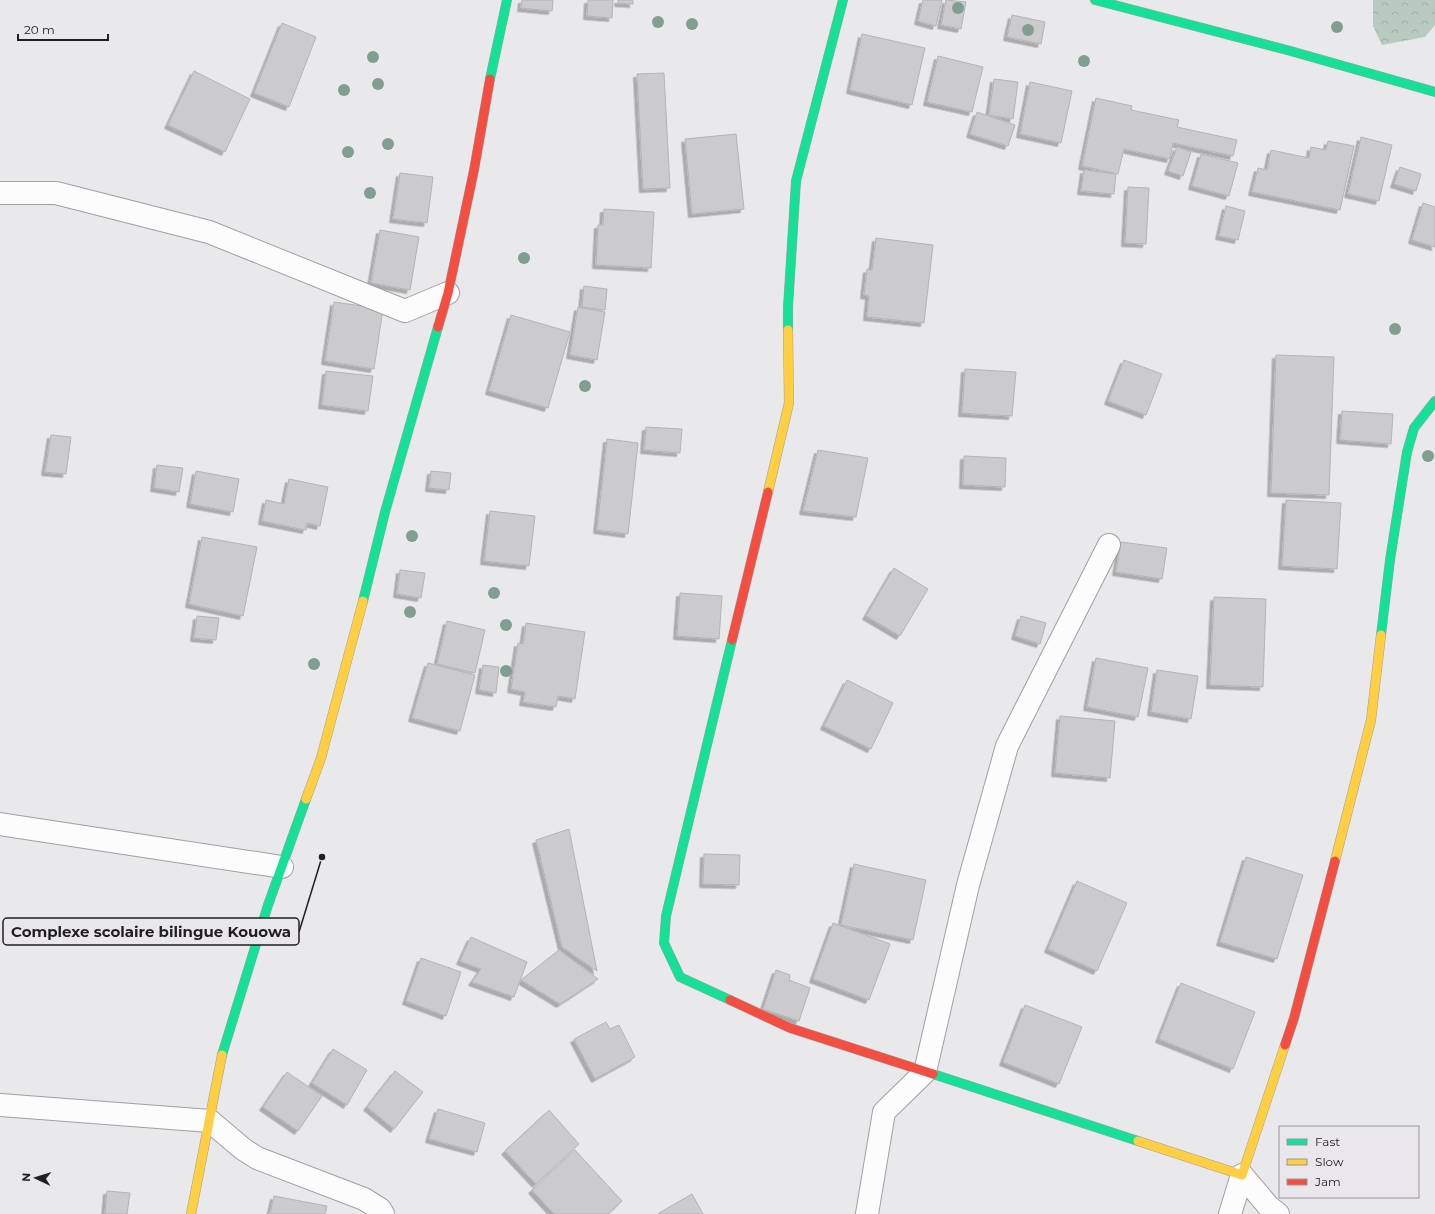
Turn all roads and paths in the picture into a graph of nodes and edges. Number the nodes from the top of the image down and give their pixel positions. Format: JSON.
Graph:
{"nodes":[{"id":1,"x":507,"y":0,"type":"edge"},
{"id":2,"x":843,"y":0,"type":"edge"},
{"id":3,"x":1095,"y":0,"type":"edge"},
{"id":4,"x":1435,"y":92,"type":"edge"},
{"id":5,"x":0,"y":193,"type":"edge"},
{"id":6,"x":448,"y":293,"type":"junction"},
{"id":7,"x":1435,"y":401,"type":"edge"},
{"id":8,"x":1109,"y":545,"type":"dead end"},
{"id":9,"x":0,"y":824,"type":"edge"},
{"id":10,"x":282,"y":867,"type":"junction"},
{"id":11,"x":925,"y":1072,"type":"junction"},
{"id":12,"x":0,"y":1105,"type":"edge"},
{"id":13,"x":210,"y":1121,"type":"junction"},
{"id":14,"x":1242,"y":1175,"type":"junction"},
{"id":15,"x":191,"y":1214,"type":"edge"},
{"id":16,"x":383,"y":1214,"type":"edge"},
{"id":17,"x":867,"y":1214,"type":"edge"},
{"id":18,"x":1230,"y":1214,"type":"edge"},
{"id":19,"x":1278,"y":1214,"type":"edge"}],
"edges":[{"from":1,"to":6,"type":"street"},
{"from":2,"to":11,"type":"street"},
{"from":3,"to":4,"type":"street"},
{"from":5,"to":6,"type":"street"},
{"from":6,"to":10,"type":"street"},
{"from":7,"to":14,"type":"street"},
{"from":8,"to":11,"type":"street"},
{"from":9,"to":10,"type":"street"},
{"from":10,"to":13,"type":"street"},
{"from":11,"to":14,"type":"street"},
{"from":11,"to":17,"type":"street"},
{"from":12,"to":13,"type":"street"},
{"from":13,"to":15,"type":"street"},
{"from":13,"to":16,"type":"street"},
{"from":14,"to":18,"type":"street"},
{"from":14,"to":19,"type":"street"}]}
